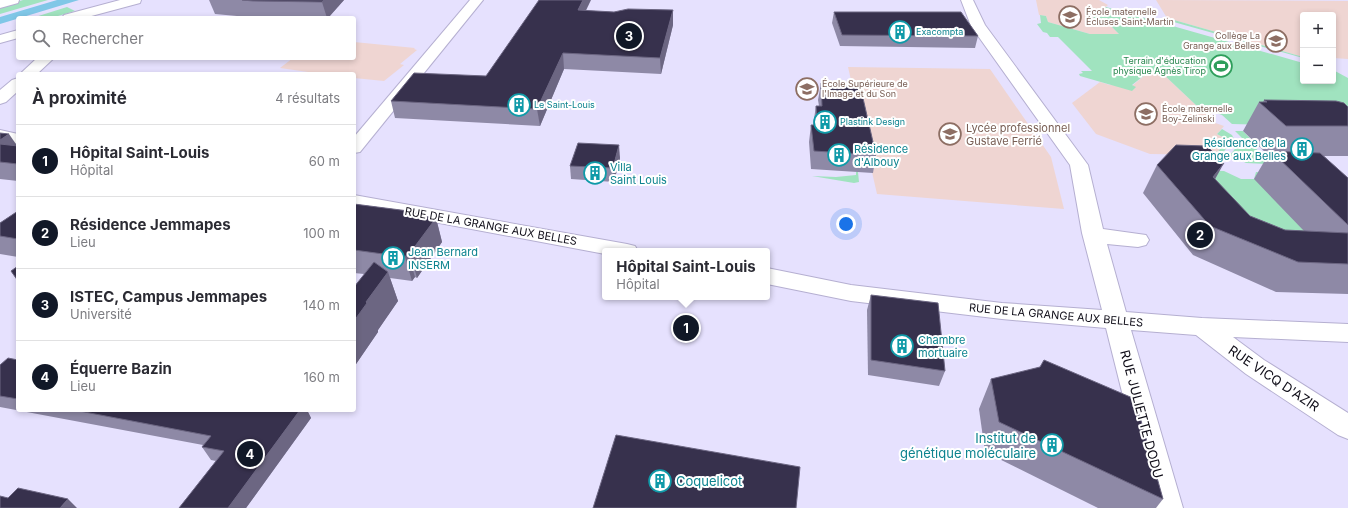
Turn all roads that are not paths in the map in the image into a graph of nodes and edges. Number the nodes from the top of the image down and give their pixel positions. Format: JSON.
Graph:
{"nodes":[{"id":1,"x":13,"y":0,"type":"edge"},
{"id":2,"x":135,"y":0,"type":"edge"},
{"id":3,"x":477,"y":0,"type":"edge"},
{"id":4,"x":967,"y":0,"type":"edge"},
{"id":5,"x":0,"y":4,"type":"edge"},
{"id":6,"x":104,"y":7,"type":"junction"},
{"id":7,"x":75,"y":16,"type":"edge"},
{"id":8,"x":94,"y":16,"type":"edge"},
{"id":9,"x":16,"y":35,"type":"edge"},
{"id":10,"x":0,"y":39,"type":"edge"},
{"id":11,"x":44,"y":60,"type":"edge"},
{"id":12,"x":30,"y":72,"type":"edge"},
{"id":13,"x":16,"y":85,"type":"edge"},
{"id":14,"x":0,"y":99,"type":"edge"},
{"id":15,"x":0,"y":135,"type":"edge"},
{"id":16,"x":16,"y":138,"type":"edge"},
{"id":17,"x":356,"y":146,"type":"edge"},
{"id":18,"x":356,"y":201,"type":"edge"},
{"id":19,"x":1092,"y":233,"type":"junction"},
{"id":20,"x":1138,"y":240,"type":"dead end"},
{"id":21,"x":611,"y":248,"type":"edge"},
{"id":22,"x":770,"y":277,"type":"edge"},
{"id":23,"x":1117,"y":320,"type":"junction"},
{"id":24,"x":1202,"y":327,"type":"junction"},
{"id":25,"x":1348,"y":333,"type":"edge"},
{"id":26,"x":1348,"y":427,"type":"edge"},
{"id":27,"x":1167,"y":508,"type":"edge"}],
"edges":[{"from":1,"to":5,"type":"street"},
{"from":2,"to":6,"type":"street"},
{"from":3,"to":17,"type":"street"},
{"from":4,"to":19,"type":"street","name":"RUE JULIETTE DODU"},
{"from":6,"to":7,"type":"street"},
{"from":6,"to":8,"type":"street"},
{"from":9,"to":10,"type":"street"},
{"from":11,"to":12,"type":"street"},
{"from":13,"to":14,"type":"street"},
{"from":15,"to":16,"type":"street"},
{"from":18,"to":21,"type":"street","name":"RUE DE LA GRANGE AUX BELLES"},
{"from":19,"to":20,"type":"street"},
{"from":19,"to":23,"type":"street","name":"RUE JULIETTE DODU"},
{"from":22,"to":23,"type":"street","name":"RUE DE LA GRANGE AUX BELLES"},
{"from":23,"to":24,"type":"street","name":"RUE DE LA GRANGE AUX BELLES"},
{"from":23,"to":27,"type":"street","name":"RUE JULIETTE DODU"},
{"from":24,"to":25,"type":"street","name":"RUE DE LA GRANGE AUX BELLES"},
{"from":24,"to":26,"type":"street","name":"RUE VICQ D'AZIR"}]}
